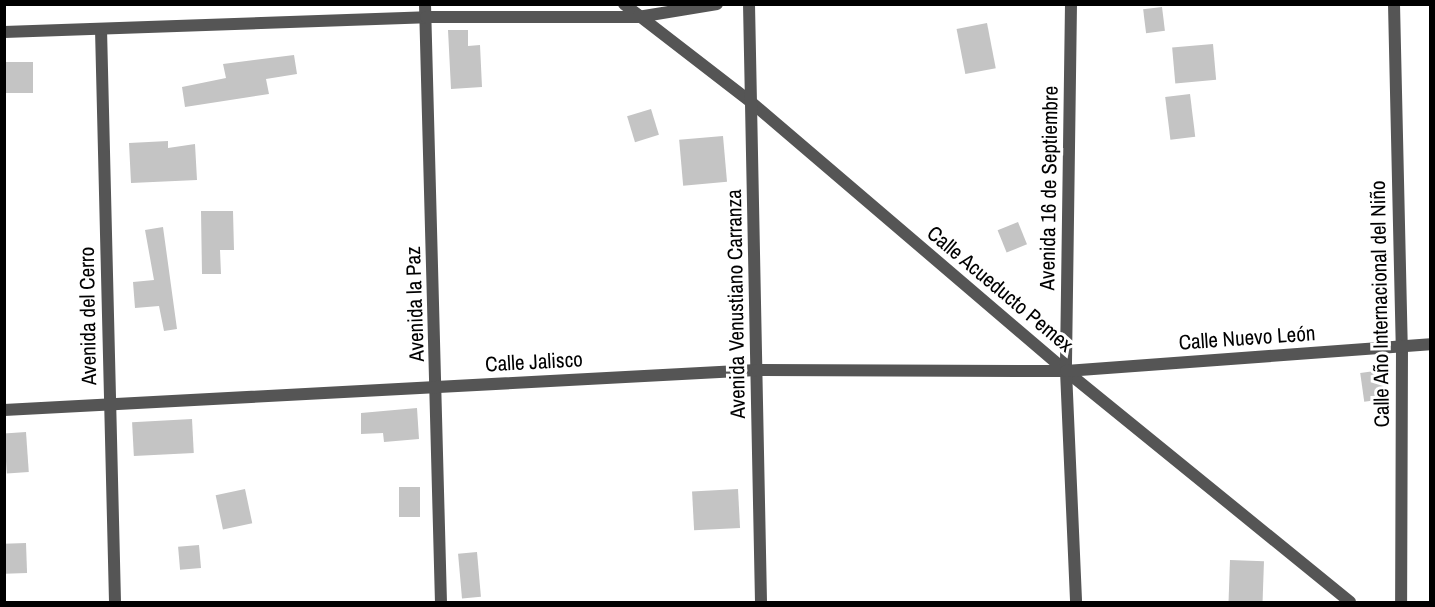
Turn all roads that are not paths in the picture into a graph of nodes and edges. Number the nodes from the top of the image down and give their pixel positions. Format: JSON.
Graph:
{"nodes":[{"id":1,"x":624,"y":4,"type":"edge"},
{"id":2,"x":717,"y":4,"type":"edge"},
{"id":3,"x":749,"y":4,"type":"edge"},
{"id":4,"x":1071,"y":4,"type":"edge"},
{"id":5,"x":1394,"y":4,"type":"edge"},
{"id":6,"x":426,"y":11,"type":"edge"},
{"id":7,"x":638,"y":17,"type":"junction"},
{"id":8,"x":101,"y":29,"type":"junction"},
{"id":9,"x":4,"y":32,"type":"edge"},
{"id":10,"x":751,"y":102,"type":"junction"},
{"id":11,"x":1431,"y":344,"type":"edge"},
{"id":12,"x":1402,"y":345,"type":"junction"},
{"id":13,"x":758,"y":370,"type":"junction"},
{"id":14,"x":1066,"y":371,"type":"junction"},
{"id":15,"x":436,"y":386,"type":"junction"},
{"id":16,"x":110,"y":406,"type":"junction"},
{"id":17,"x":4,"y":410,"type":"edge"},
{"id":18,"x":115,"y":603,"type":"edge"},
{"id":19,"x":441,"y":603,"type":"edge"},
{"id":20,"x":761,"y":603,"type":"edge"},
{"id":21,"x":1076,"y":603,"type":"edge"},
{"id":22,"x":1350,"y":603,"type":"edge"},
{"id":23,"x":1401,"y":603,"type":"edge"}],
"edges":[{"from":1,"to":7,"type":"street","name":"Calle Acueducto Pemex"},
{"from":2,"to":7,"type":"street"},
{"from":3,"to":10,"type":"street","name":"Avenida Venustiano Carranza"},
{"from":4,"to":14,"type":"street","name":"Avenida 16 de Septiembre"},
{"from":5,"to":12,"type":"street","name":"Calle Año Internacional del Niño"},
{"from":6,"to":7,"type":"street"},
{"from":6,"to":8,"type":"street"},
{"from":6,"to":15,"type":"street","name":"Avenida la Paz"},
{"from":7,"to":10,"type":"street","name":"Calle Acueducto Pemex"},
{"from":8,"to":9,"type":"street"},
{"from":8,"to":16,"type":"street","name":"Avenida del Cerro"},
{"from":10,"to":13,"type":"street","name":"Avenida Venustiano Carranza"},
{"from":10,"to":14,"type":"street","name":"Calle Acueducto Pemex"},
{"from":11,"to":12,"type":"street","name":"Calle Nuevo León"},
{"from":12,"to":14,"type":"street","name":"Calle Nuevo León"},
{"from":12,"to":23,"type":"street","name":"Calle Año Internacional del Niño"},
{"from":13,"to":14,"type":"street","name":"Calle Jalisco"},
{"from":13,"to":15,"type":"street","name":"Calle Jalisco"},
{"from":13,"to":20,"type":"street","name":"Avenida Venustiano Carranza"},
{"from":14,"to":21,"type":"street","name":"Avenida 16 de Septiembre"},
{"from":14,"to":22,"type":"street","name":"Calle Acueducto Pemex"},
{"from":15,"to":16,"type":"street","name":"Calle Jalisco"},
{"from":15,"to":19,"type":"street","name":"Avenida la Paz"},
{"from":16,"to":17,"type":"street","name":"Calle Jalisco"},
{"from":16,"to":18,"type":"street","name":"Avenida del Cerro"}]}
